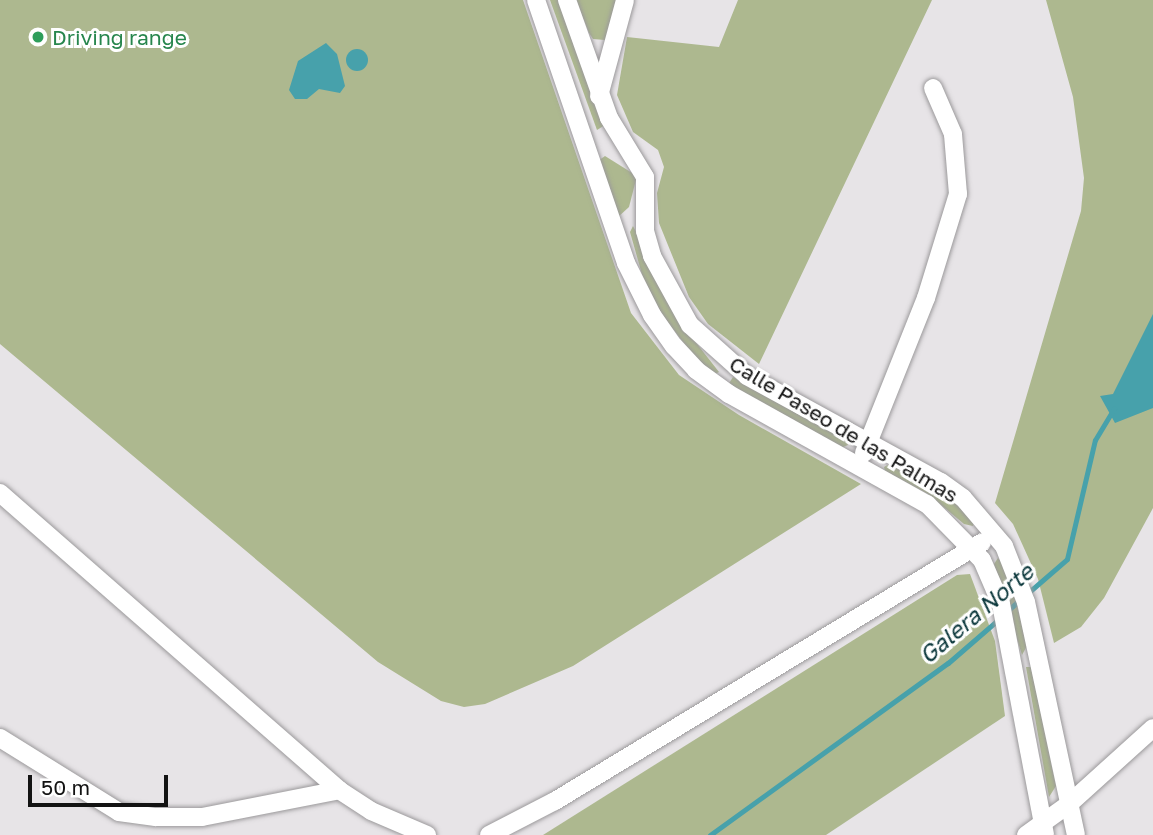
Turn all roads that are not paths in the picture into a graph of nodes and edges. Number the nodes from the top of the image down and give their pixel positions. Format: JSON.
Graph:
{"nodes":[{"id":1,"x":536,"y":0,"type":"edge"},
{"id":2,"x":567,"y":0,"type":"edge"},
{"id":3,"x":625,"y":0,"type":"edge"},
{"id":4,"x":933,"y":88,"type":"dead end"},
{"id":5,"x":599,"y":96,"type":"junction"},
{"id":6,"x":868,"y":442,"type":"junction"},
{"id":7,"x":859,"y":467,"type":"junction"},
{"id":8,"x":0,"y":493,"type":"edge"},
{"id":9,"x":995,"y":533,"type":"junction"},
{"id":10,"x":974,"y":548,"type":"junction"},
{"id":11,"x":1153,"y":728,"type":"edge"},
{"id":12,"x":0,"y":738,"type":"edge"},
{"id":13,"x":339,"y":790,"type":"junction"},
{"id":14,"x":1069,"y":804,"type":"junction"},
{"id":15,"x":1044,"y":829,"type":"edge"},
{"id":16,"x":427,"y":835,"type":"edge"},
{"id":17,"x":489,"y":835,"type":"edge"},
{"id":18,"x":1026,"y":835,"type":"edge"},
{"id":19,"x":1076,"y":835,"type":"edge"}],
"edges":[{"from":1,"to":7,"type":"street","name":"Calle Paseo de las Palmas"},
{"from":2,"to":5,"type":"street","name":"Calle Paseo de las Palmas"},
{"from":3,"to":5,"type":"street"},
{"from":4,"to":6,"type":"street"},
{"from":5,"to":6,"type":"street","name":"Calle Paseo de las Palmas"},
{"from":6,"to":7,"type":"street"},
{"from":6,"to":9,"type":"street","name":"Calle Paseo de las Palmas"},
{"from":7,"to":10,"type":"street","name":"Calle Paseo de las Palmas"},
{"from":8,"to":13,"type":"street"},
{"from":9,"to":10,"type":"street"},
{"from":9,"to":14,"type":"street","name":"Calle Paseo de las Palmas"},
{"from":10,"to":15,"type":"street","name":"Calle Paseo de las Palmas"},
{"from":10,"to":17,"type":"street"},
{"from":11,"to":14,"type":"street"},
{"from":12,"to":13,"type":"street"},
{"from":13,"to":16,"type":"street"},
{"from":14,"to":15,"type":"street"},
{"from":14,"to":19,"type":"street","name":"Calle Paseo de las Palmas"},
{"from":15,"to":18,"type":"street"}]}
